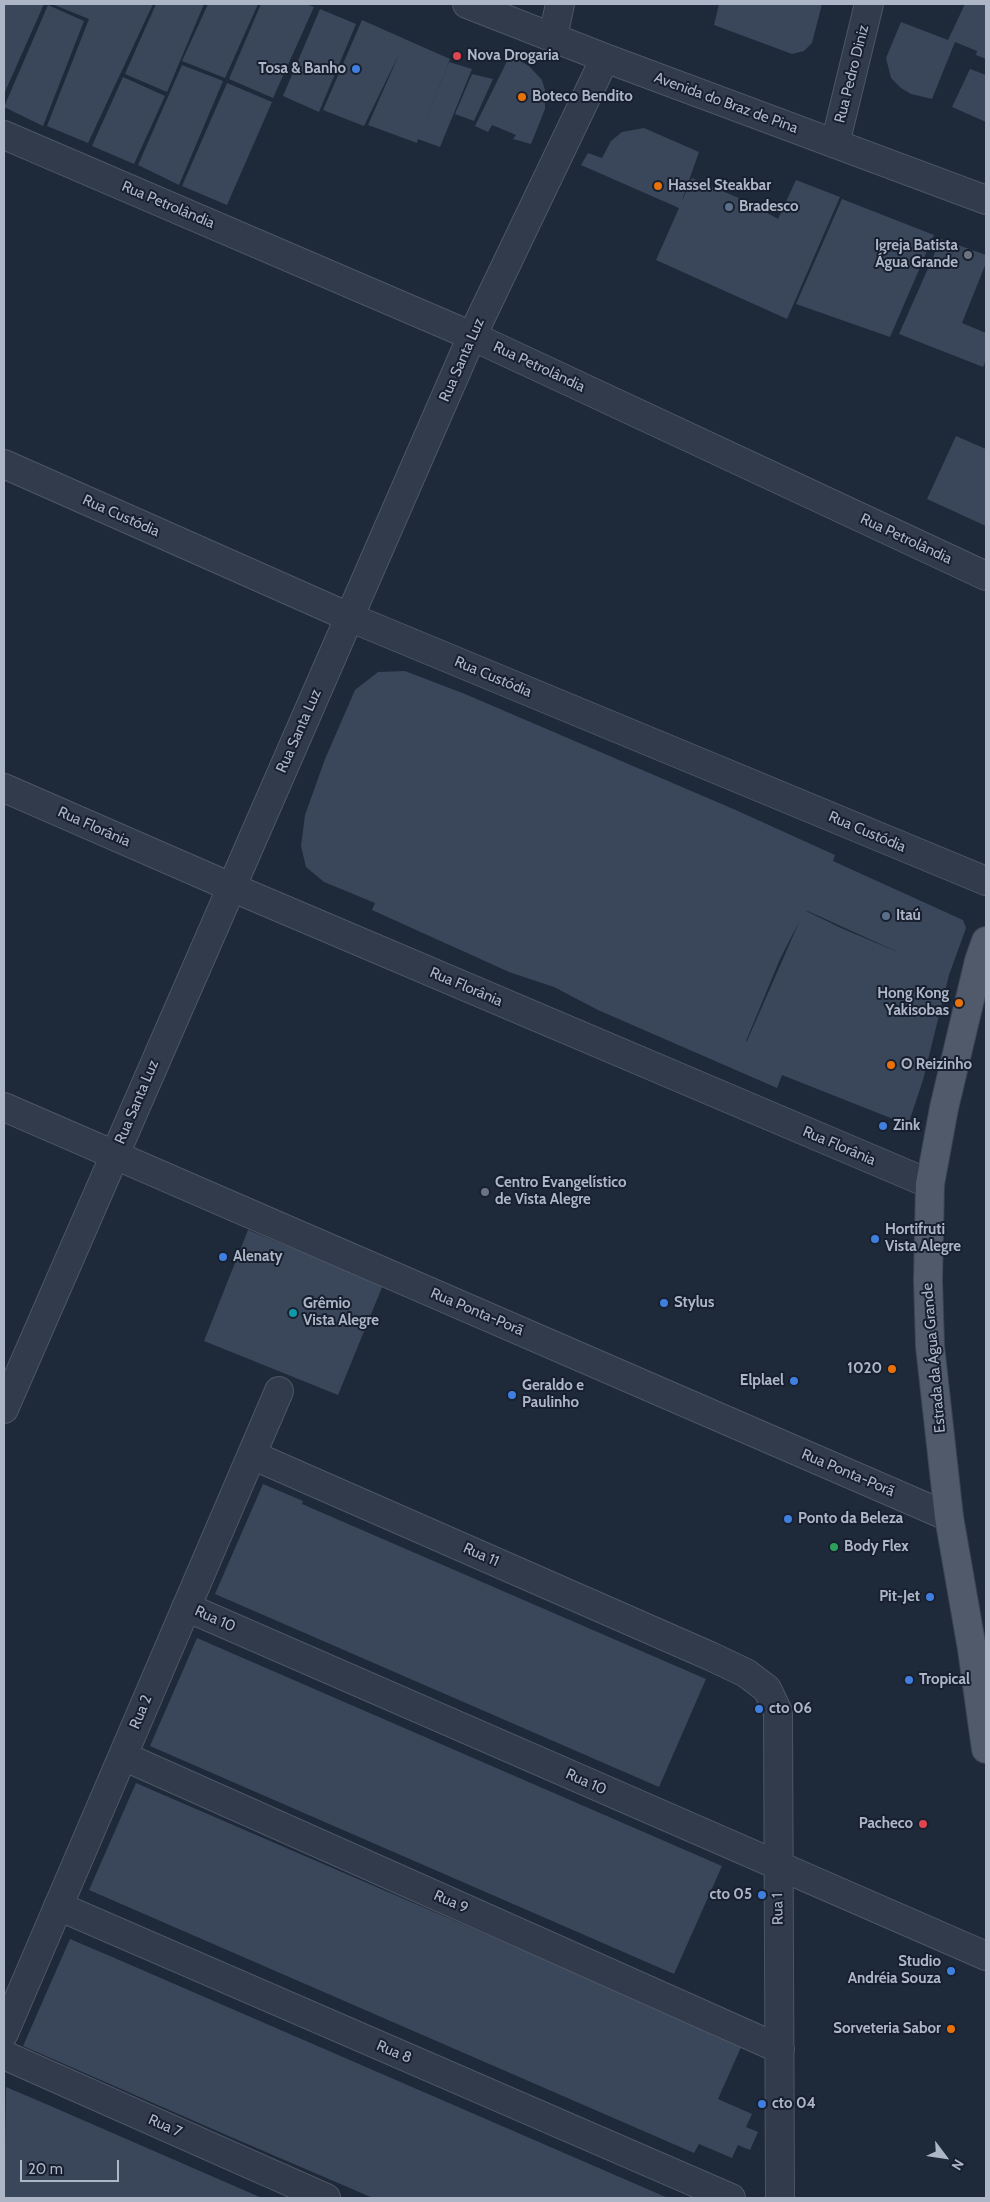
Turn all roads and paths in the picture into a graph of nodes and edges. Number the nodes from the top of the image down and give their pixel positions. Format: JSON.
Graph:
{"nodes":[{"id":1,"x":467,"y":4,"type":"edge"},
{"id":2,"x":560,"y":4,"type":"edge"},
{"id":3,"x":869,"y":4,"type":"edge"},
{"id":4,"x":553,"y":37,"type":"junction"},
{"id":5,"x":605,"y":58,"type":"junction"},
{"id":6,"x":4,"y":135,"type":"edge"},
{"id":7,"x":835,"y":144,"type":"junction"},
{"id":8,"x":986,"y":200,"type":"edge"},
{"id":9,"x":472,"y":336,"type":"junction"},
{"id":10,"x":4,"y":464,"type":"edge"},
{"id":11,"x":986,"y":576,"type":"edge"},
{"id":12,"x":349,"y":617,"type":"junction"},
{"id":13,"x":4,"y":788,"type":"edge"},
{"id":14,"x":986,"y":881,"type":"edge"},
{"id":15,"x":231,"y":887,"type":"junction"},
{"id":16,"x":986,"y":941,"type":"edge"},
{"id":17,"x":4,"y":1107,"type":"edge"},
{"id":18,"x":114,"y":1155,"type":"junction"},
{"id":19,"x":930,"y":1184,"type":"junction"},
{"id":20,"x":279,"y":1391,"type":"dead end"},
{"id":21,"x":4,"y":1409,"type":"edge"},
{"id":22,"x":252,"y":1455,"type":"junction"},
{"id":23,"x":950,"y":1517,"type":"junction"},
{"id":24,"x":186,"y":1607,"type":"junction"},
{"id":25,"x":710,"y":1656,"type":"joint"},
{"id":26,"x":986,"y":1749,"type":"edge"},
{"id":27,"x":123,"y":1756,"type":"junction"},
{"id":28,"x":777,"y":1865,"type":"junction"},
{"id":29,"x":58,"y":1906,"type":"junction"},
{"id":30,"x":986,"y":1956,"type":"edge"},
{"id":31,"x":4,"y":2033,"type":"edge"},
{"id":32,"x":780,"y":2049,"type":"junction"},
{"id":33,"x":4,"y":2055,"type":"edge"},
{"id":34,"x":326,"y":2198,"type":"edge"},
{"id":35,"x":731,"y":2198,"type":"edge"},
{"id":36,"x":780,"y":2198,"type":"edge"}],
"edges":[{"from":1,"to":4,"type":"street","name":"Avenida do Braz de Pina"},
{"from":2,"to":4,"type":"street"},
{"from":3,"to":7,"type":"street","name":"Rua Pedro Diniz"},
{"from":4,"to":5,"type":"street","name":"Avenida do Braz de Pina"},
{"from":5,"to":7,"type":"street","name":"Avenida do Braz de Pina"},
{"from":5,"to":9,"type":"street","name":"Rua Santa Luz"},
{"from":6,"to":9,"type":"street","name":"Rua Petrolândia"},
{"from":7,"to":8,"type":"street","name":"Avenida do Braz de Pina"},
{"from":9,"to":11,"type":"street","name":"Rua Petrolândia"},
{"from":9,"to":12,"type":"street","name":"Rua Santa Luz"},
{"from":10,"to":12,"type":"street","name":"Rua Custódia"},
{"from":12,"to":14,"type":"street","name":"Rua Custódia"},
{"from":12,"to":15,"type":"street","name":"Rua Santa Luz"},
{"from":13,"to":15,"type":"street","name":"Rua Florânia"},
{"from":15,"to":18,"type":"street","name":"Rua Santa Luz"},
{"from":15,"to":19,"type":"street","name":"Rua Florânia"},
{"from":16,"to":19,"type":"main road","name":"Estrada da Água Grande"},
{"from":17,"to":18,"type":"street","name":"Rua Ponta-Porã"},
{"from":18,"to":21,"type":"street","name":"Rua Santa Luz"},
{"from":18,"to":23,"type":"street","name":"Rua Ponta-Porã"},
{"from":19,"to":23,"type":"main road","name":"Estrada da Água Grande"},
{"from":20,"to":22,"type":"street","name":"Rua 2"},
{"from":22,"to":24,"type":"street","name":"Rua 2"},
{"from":22,"to":25,"type":"street","name":"Rua 11"},
{"from":23,"to":26,"type":"main road","name":"Estrada da Água Grande"},
{"from":24,"to":27,"type":"street","name":"Rua 2"},
{"from":24,"to":28,"type":"street","name":"Rua 10"},
{"from":25,"to":28,"type":"street","name":"Rua 1"},
{"from":27,"to":29,"type":"street","name":"Rua 2"},
{"from":27,"to":32,"type":"street","name":"Rua 9"},
{"from":28,"to":30,"type":"street","name":"Rua 10"},
{"from":28,"to":32,"type":"street","name":"Rua 1"},
{"from":29,"to":31,"type":"street","name":"Rua 2"},
{"from":29,"to":35,"type":"street","name":"Rua 8"},
{"from":32,"to":36,"type":"street","name":"Rua 1"},
{"from":33,"to":34,"type":"street","name":"Rua 7"}]}
